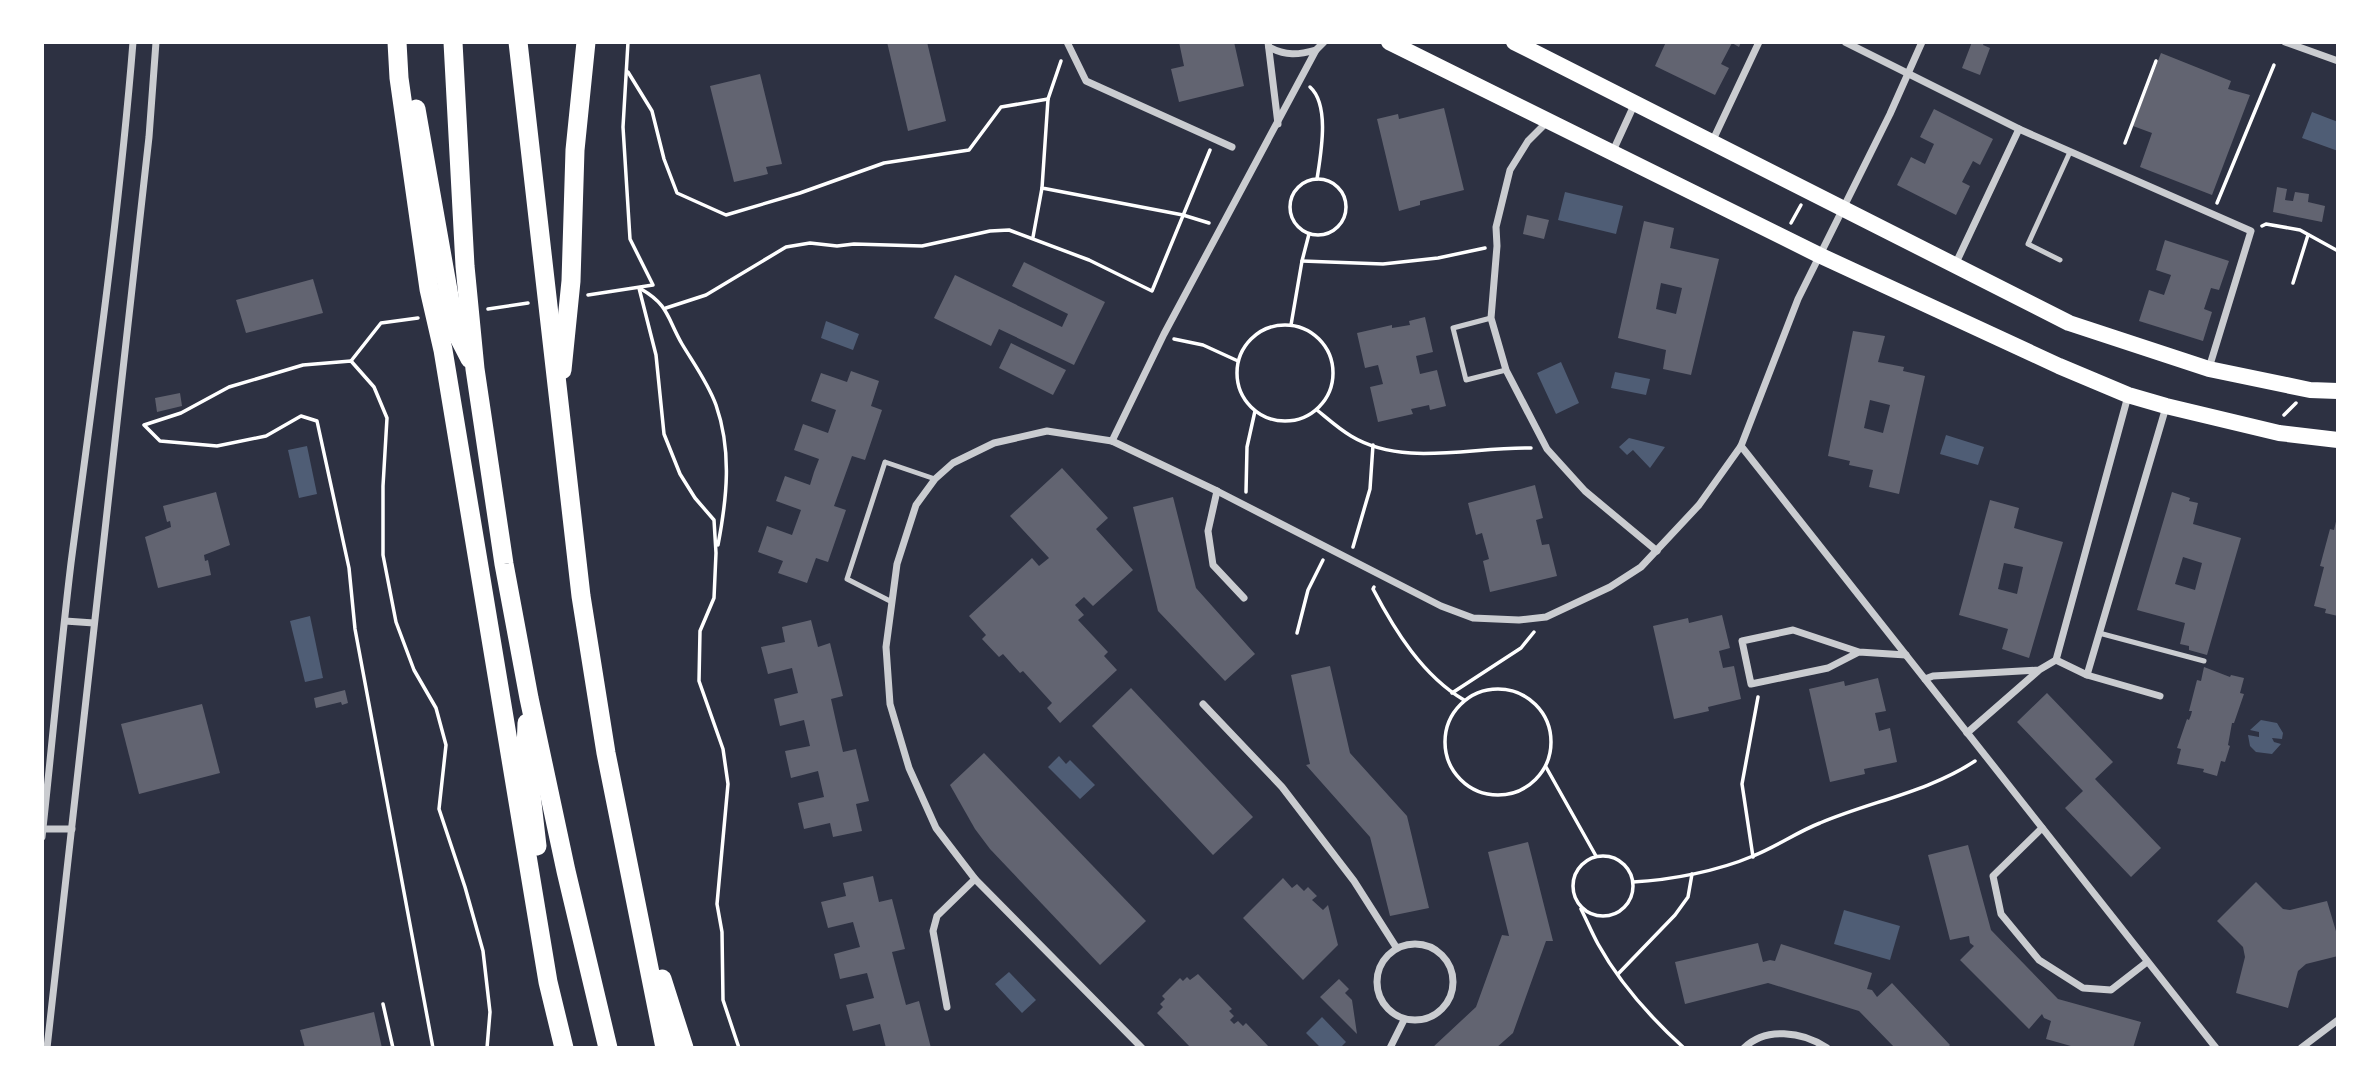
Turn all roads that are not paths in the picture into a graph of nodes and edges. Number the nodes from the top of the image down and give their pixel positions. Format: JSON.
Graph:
{"nodes":[{"id":1,"x":133,"y":42,"type":"edge"},
{"id":2,"x":156,"y":42,"type":"edge"},
{"id":3,"x":400,"y":42,"type":"edge"},
{"id":4,"x":453,"y":42,"type":"edge"},
{"id":5,"x":518,"y":42,"type":"edge"},
{"id":6,"x":586,"y":42,"type":"edge"},
{"id":7,"x":1067,"y":42,"type":"edge"},
{"id":8,"x":1324,"y":42,"type":"edge"},
{"id":9,"x":1389,"y":42,"type":"edge"},
{"id":10,"x":1514,"y":42,"type":"edge"},
{"id":11,"x":1759,"y":42,"type":"edge"},
{"id":12,"x":1845,"y":42,"type":"edge"},
{"id":13,"x":1922,"y":42,"type":"edge"},
{"id":14,"x":2285,"y":42,"type":"edge"},
{"id":15,"x":1269,"y":45,"type":"edge"},
{"id":16,"x":1316,"y":50,"type":"junction"},
{"id":17,"x":2338,"y":61,"type":"edge"},
{"id":18,"x":1909,"y":74,"type":"junction"},
{"id":19,"x":1635,"y":102,"type":"junction"},
{"id":20,"x":1548,"y":121,"type":"junction"},
{"id":21,"x":1278,"y":124,"type":"junction"},
{"id":22,"x":2019,"y":129,"type":"junction"},
{"id":23,"x":1712,"y":143,"type":"junction"},
{"id":24,"x":1232,"y":147,"type":"dead end"},
{"id":25,"x":2070,"y":152,"type":"junction"},
{"id":26,"x":1612,"y":153,"type":"junction"},
{"id":27,"x":1841,"y":209,"type":"junction"},
{"id":28,"x":1819,"y":255,"type":"junction"},
{"id":29,"x":2060,"y":260,"type":"dead end"},
{"id":30,"x":1955,"y":265,"type":"junction"},
{"id":31,"x":1491,"y":318,"type":"junction"},
{"id":32,"x":475,"y":369,"type":"junction"},
{"id":33,"x":2208,"y":369,"type":"junction"},
{"id":34,"x":1506,"y":370,"type":"junction"},
{"id":35,"x":2338,"y":391,"type":"edge"},
{"id":36,"x":2128,"y":395,"type":"junction"},
{"id":37,"x":559,"y":403,"type":"junction"},
{"id":38,"x":2166,"y":407,"type":"junction"},
{"id":39,"x":2338,"y":440,"type":"edge"},
{"id":40,"x":1112,"y":441,"type":"junction"},
{"id":41,"x":1741,"y":446,"type":"junction"},
{"id":42,"x":935,"y":479,"type":"junction"},
{"id":43,"x":1217,"y":491,"type":"junction"},
{"id":44,"x":1657,"y":551,"type":"junction"},
{"id":45,"x":1244,"y":597,"type":"dead end"},
{"id":46,"x":892,"y":602,"type":"junction"},
{"id":47,"x":65,"y":621,"type":"junction"},
{"id":48,"x":94,"y":623,"type":"junction"},
{"id":49,"x":2099,"y":633,"type":"junction"},
{"id":50,"x":1859,"y":652,"type":"junction"},
{"id":51,"x":1906,"y":655,"type":"junction"},
{"id":52,"x":2056,"y":660,"type":"junction"},
{"id":53,"x":2204,"y":661,"type":"dead end"},
{"id":54,"x":2039,"y":670,"type":"junction"},
{"id":55,"x":2087,"y":675,"type":"junction"},
{"id":56,"x":1925,"y":679,"type":"junction"},
{"id":57,"x":2160,"y":696,"type":"dead end"},
{"id":58,"x":529,"y":698,"type":"junction"},
{"id":59,"x":1203,"y":704,"type":"dead end"},
{"id":60,"x":1967,"y":733,"type":"junction"},
{"id":61,"x":2042,"y":828,"type":"junction"},
{"id":62,"x":43,"y":829,"type":"edge"},
{"id":63,"x":72,"y":829,"type":"junction"},
{"id":64,"x":42,"y":837,"type":"edge"},
{"id":65,"x":975,"y":879,"type":"junction"},
{"id":66,"x":632,"y":881,"type":"junction"},
{"id":67,"x":1396,"y":947,"type":"junction"},
{"id":68,"x":2147,"y":962,"type":"junction"},
{"id":69,"x":947,"y":1007,"type":"dead end"},
{"id":70,"x":1404,"y":1020,"type":"junction"},
{"id":71,"x":2338,"y":1020,"type":"edge"},
{"id":72,"x":2213,"y":1047,"type":"edge"},
{"id":73,"x":47,"y":1048,"type":"edge"},
{"id":74,"x":565,"y":1048,"type":"edge"},
{"id":75,"x":608,"y":1048,"type":"edge"},
{"id":76,"x":665,"y":1048,"type":"edge"},
{"id":77,"x":684,"y":1048,"type":"edge"},
{"id":78,"x":1142,"y":1048,"type":"edge"},
{"id":79,"x":1390,"y":1048,"type":"edge"},
{"id":80,"x":1744,"y":1048,"type":"edge"},
{"id":81,"x":1826,"y":1048,"type":"edge"},
{"id":82,"x":2301,"y":1048,"type":"edge"}],
"edges":[{"from":1,"to":47,"type":"street"},
{"from":2,"to":48,"type":"street"},
{"from":3,"to":32,"type":"highway"},
{"from":3,"to":74,"type":"highway"},
{"from":4,"to":32,"type":"highway"},
{"from":5,"to":37,"type":"highway"},
{"from":6,"to":37,"type":"highway"},
{"from":7,"to":24,"type":"street"},
{"from":8,"to":16,"type":"street"},
{"from":9,"to":20,"type":"main road"},
{"from":10,"to":19,"type":"main road"},
{"from":11,"to":23,"type":"street"},
{"from":12,"to":18,"type":"street"},
{"from":13,"to":18,"type":"street"},
{"from":14,"to":17,"type":"street"},
{"from":15,"to":16,"type":"street"},
{"from":15,"to":21,"type":"street"},
{"from":16,"to":21,"type":"street"},
{"from":18,"to":22,"type":"street"},
{"from":18,"to":27,"type":"street"},
{"from":19,"to":23,"type":"main road"},
{"from":19,"to":26,"type":"street"},
{"from":20,"to":26,"type":"main road"},
{"from":20,"to":31,"type":"street"},
{"from":21,"to":40,"type":"street"},
{"from":22,"to":25,"type":"street"},
{"from":22,"to":30,"type":"street"},
{"from":23,"to":27,"type":"main road"},
{"from":25,"to":29,"type":"lane"},
{"from":25,"to":33,"type":"street"},
{"from":26,"to":28,"type":"main road"},
{"from":27,"to":28,"type":"street"},
{"from":27,"to":30,"type":"main road"},
{"from":28,"to":36,"type":"main road"},
{"from":28,"to":41,"type":"street"},
{"from":30,"to":33,"type":"main road"},
{"from":31,"to":34,"type":"street"},
{"from":31,"to":34,"type":"lane"},
{"from":32,"to":58,"type":"highway"},
{"from":33,"to":35,"type":"main road"},
{"from":34,"to":44,"type":"street"},
{"from":36,"to":38,"type":"main road"},
{"from":36,"to":52,"type":"street"},
{"from":37,"to":66,"type":"highway"},
{"from":38,"to":39,"type":"main road"},
{"from":38,"to":49,"type":"street"},
{"from":40,"to":42,"type":"street"},
{"from":40,"to":43,"type":"street"},
{"from":41,"to":44,"type":"street"},
{"from":41,"to":51,"type":"street"},
{"from":42,"to":46,"type":"street"},
{"from":42,"to":46,"type":"lane"},
{"from":43,"to":44,"type":"street"},
{"from":43,"to":45,"type":"street"},
{"from":46,"to":65,"type":"street"},
{"from":47,"to":48,"type":"street"},
{"from":47,"to":62,"type":"street"},
{"from":48,"to":63,"type":"street"},
{"from":49,"to":53,"type":"lane"},
{"from":49,"to":55,"type":"street"},
{"from":50,"to":50,"type":"street"},
{"from":50,"to":51,"type":"street"},
{"from":51,"to":56,"type":"street"},
{"from":52,"to":54,"type":"street"},
{"from":52,"to":55,"type":"street"},
{"from":54,"to":56,"type":"street"},
{"from":54,"to":60,"type":"street"},
{"from":55,"to":57,"type":"street"},
{"from":56,"to":60,"type":"street"},
{"from":58,"to":74,"type":"highway"},
{"from":58,"to":75,"type":"highway"},
{"from":59,"to":67,"type":"street"},
{"from":60,"to":61,"type":"street"},
{"from":61,"to":68,"type":"street"},
{"from":61,"to":68,"type":"street"},
{"from":62,"to":63,"type":"street"},
{"from":62,"to":64,"type":"street"},
{"from":63,"to":73,"type":"street"},
{"from":65,"to":69,"type":"street"},
{"from":65,"to":78,"type":"street"},
{"from":66,"to":76,"type":"highway"},
{"from":66,"to":77,"type":"highway"},
{"from":67,"to":70,"type":"street"},
{"from":67,"to":70,"type":"street"},
{"from":68,"to":72,"type":"street"},
{"from":70,"to":79,"type":"street"},
{"from":71,"to":82,"type":"street"},
{"from":80,"to":81,"type":"street"}]}
